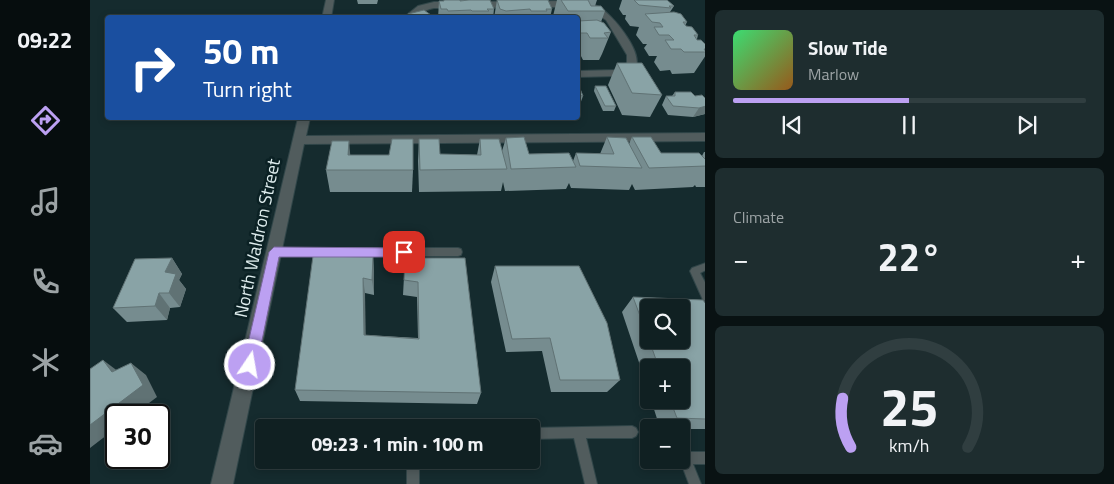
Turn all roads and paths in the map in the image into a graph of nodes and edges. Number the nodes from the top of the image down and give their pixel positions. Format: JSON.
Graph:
{"nodes":[{"id":1,"x":330,"y":0,"type":"edge"},
{"id":2,"x":327,"y":15,"type":"edge"},
{"id":3,"x":411,"y":15,"type":"edge"},
{"id":4,"x":580,"y":74,"type":"edge"},
{"id":5,"x":304,"y":120,"type":"edge"},
{"id":6,"x":705,"y":137,"type":"edge"},
{"id":7,"x":300,"y":140,"type":"junction"},
{"id":8,"x":274,"y":252,"type":"junction"},
{"id":9,"x":458,"y":252,"type":"dead end"},
{"id":10,"x":705,"y":266,"type":"edge"},
{"id":11,"x":705,"y":297,"type":"edge"},
{"id":12,"x":632,"y":432,"type":"dead end"},
{"id":13,"x":540,"y":433,"type":"edge"},
{"id":14,"x":579,"y":433,"type":"junction"},
{"id":15,"x":705,"y":458,"type":"edge"},
{"id":16,"x":413,"y":469,"type":"edge"},
{"id":17,"x":222,"y":484,"type":"edge"},
{"id":18,"x":413,"y":484,"type":"edge"},
{"id":19,"x":591,"y":484,"type":"edge"},
{"id":20,"x":695,"y":484,"type":"edge"}],
"edges":[{"from":1,"to":2,"type":"street"},
{"from":3,"to":4,"type":"street"},
{"from":5,"to":7,"type":"street","name":"North Waldron Street"},
{"from":6,"to":7,"type":"street"},
{"from":7,"to":8,"type":"street","name":"North Waldron Street"},
{"from":8,"to":9,"type":"lane"},
{"from":8,"to":17,"type":"street","name":"North Waldron Street"},
{"from":10,"to":11,"type":"lane"},
{"from":12,"to":14,"type":"lane"},
{"from":13,"to":14,"type":"lane"},
{"from":14,"to":19,"type":"lane"},
{"from":15,"to":20,"type":"lane"},
{"from":16,"to":18,"type":"lane"}]}
